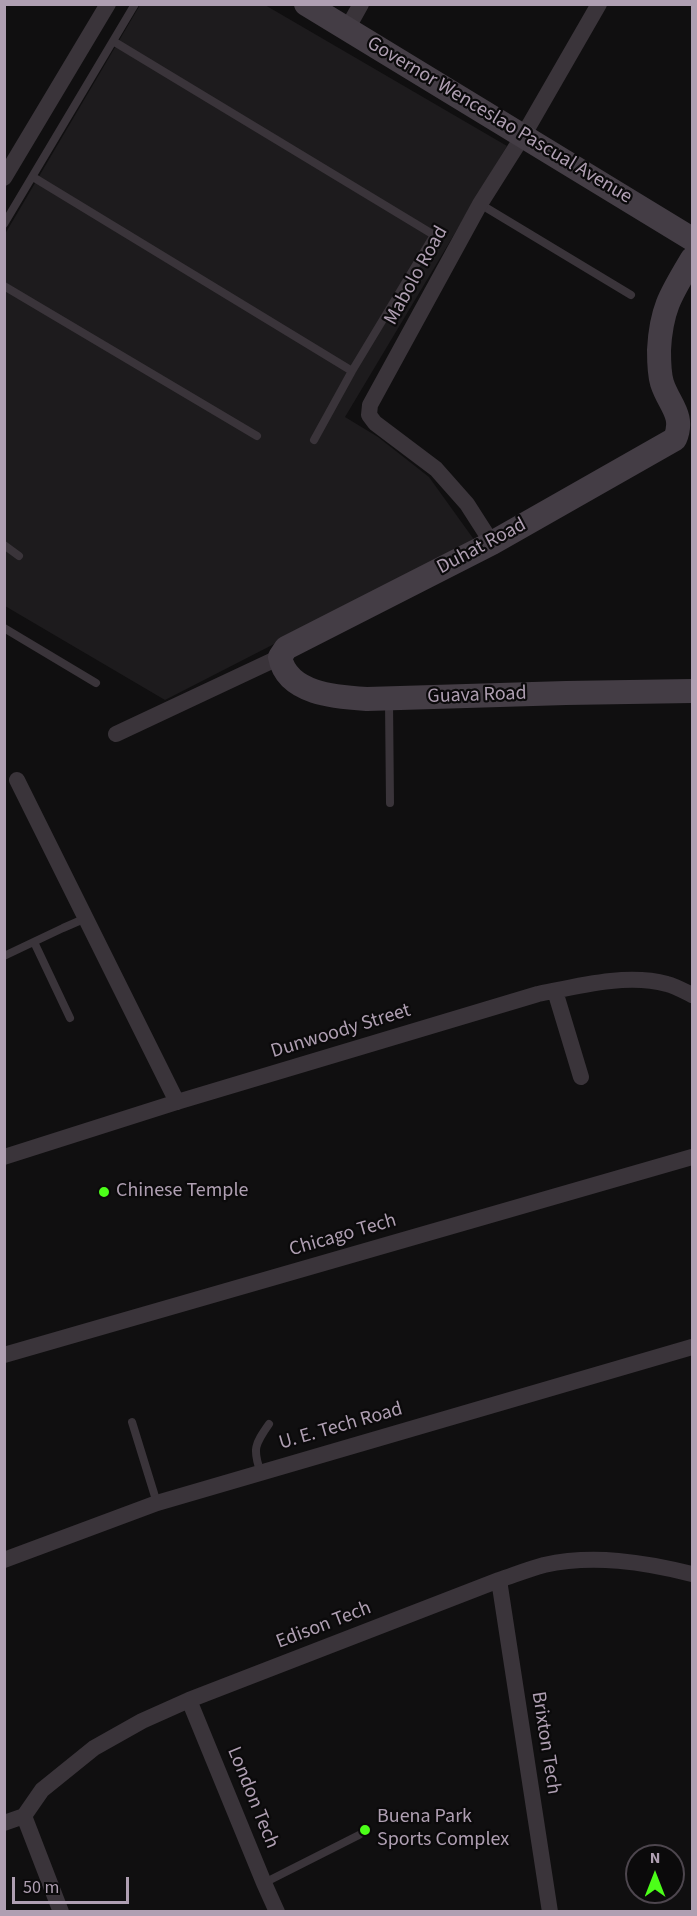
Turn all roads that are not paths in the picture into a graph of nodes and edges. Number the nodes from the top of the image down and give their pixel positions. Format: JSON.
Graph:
{"nodes":[{"id":1,"x":108,"y":4,"type":"edge"},
{"id":2,"x":135,"y":4,"type":"edge"},
{"id":3,"x":306,"y":4,"type":"edge"},
{"id":4,"x":361,"y":4,"type":"edge"},
{"id":5,"x":598,"y":4,"type":"edge"},
{"id":6,"x":347,"y":29,"type":"junction"},
{"id":7,"x":113,"y":41,"type":"junction"},
{"id":8,"x":523,"y":136,"type":"junction"},
{"id":9,"x":33,"y":177,"type":"junction"},
{"id":10,"x":4,"y":178,"type":"edge"},
{"id":11,"x":480,"y":204,"type":"junction"},
{"id":12,"x":4,"y":224,"type":"edge"},
{"id":13,"x":693,"y":239,"type":"edge"},
{"id":14,"x":693,"y":260,"type":"edge"},
{"id":15,"x":4,"y":286,"type":"edge"},
{"id":16,"x":630,"y":295,"type":"dead end"},
{"id":17,"x":352,"y":371,"type":"junction"},
{"id":18,"x":257,"y":436,"type":"dead end"},
{"id":19,"x":314,"y":440,"type":"dead end"},
{"id":20,"x":492,"y":543,"type":"junction"},
{"id":21,"x":4,"y":545,"type":"edge"},
{"id":22,"x":19,"y":556,"type":"dead end"},
{"id":23,"x":4,"y":628,"type":"edge"},
{"id":24,"x":280,"y":657,"type":"junction"},
{"id":25,"x":96,"y":683,"type":"dead end"},
{"id":26,"x":693,"y":691,"type":"edge"},
{"id":27,"x":389,"y":698,"type":"junction"},
{"id":28,"x":116,"y":734,"type":"dead end"},
{"id":29,"x":17,"y":780,"type":"dead end"},
{"id":30,"x":390,"y":803,"type":"dead end"},
{"id":31,"x":86,"y":918,"type":"junction"},
{"id":32,"x":34,"y":942,"type":"junction"},
{"id":33,"x":4,"y":956,"type":"edge"},
{"id":34,"x":555,"y":991,"type":"junction"},
{"id":35,"x":693,"y":995,"type":"edge"},
{"id":36,"x":70,"y":1018,"type":"dead end"},
{"id":37,"x":581,"y":1077,"type":"dead end"},
{"id":38,"x":177,"y":1102,"type":"junction"},
{"id":39,"x":4,"y":1157,"type":"edge"},
{"id":40,"x":693,"y":1157,"type":"edge"},
{"id":41,"x":693,"y":1347,"type":"edge"},
{"id":42,"x":4,"y":1355,"type":"edge"},
{"id":43,"x":132,"y":1422,"type":"dead end"},
{"id":44,"x":269,"y":1424,"type":"dead end"},
{"id":45,"x":261,"y":1473,"type":"junction"},
{"id":46,"x":157,"y":1503,"type":"junction"},
{"id":47,"x":4,"y":1560,"type":"edge"},
{"id":48,"x":693,"y":1574,"type":"edge"},
{"id":49,"x":499,"y":1580,"type":"junction"},
{"id":50,"x":189,"y":1700,"type":"junction"},
{"id":51,"x":24,"y":1816,"type":"junction"},
{"id":52,"x":4,"y":1823,"type":"edge"},
{"id":53,"x":358,"y":1835,"type":"dead end"},
{"id":54,"x":264,"y":1883,"type":"junction"},
{"id":55,"x":61,"y":1911,"type":"edge"},
{"id":56,"x":278,"y":1911,"type":"edge"},
{"id":57,"x":550,"y":1911,"type":"edge"}],
"edges":[{"from":1,"to":10,"type":"street"},
{"from":2,"to":7,"type":"lane"},
{"from":3,"to":6,"type":"street","name":"Governor Wenceslao Pascual Avenue"},
{"from":4,"to":6,"type":"street"},
{"from":5,"to":8,"type":"street","name":"Mabolo Road"},
{"from":6,"to":8,"type":"street","name":"Governor Wenceslao Pascual Avenue"},
{"from":7,"to":9,"type":"lane"},
{"from":7,"to":17,"type":"lane"},
{"from":8,"to":11,"type":"street","name":"Mabolo Road"},
{"from":8,"to":13,"type":"street","name":"Governor Wenceslao Pascual Avenue"},
{"from":9,"to":12,"type":"lane"},
{"from":9,"to":17,"type":"lane"},
{"from":11,"to":16,"type":"lane"},
{"from":11,"to":20,"type":"street","name":"Mabolo Road"},
{"from":14,"to":20,"type":"street","name":"Duhat Road"},
{"from":15,"to":18,"type":"lane"},
{"from":17,"to":19,"type":"lane"},
{"from":20,"to":24,"type":"street","name":"Duhat Road"},
{"from":21,"to":22,"type":"lane"},
{"from":23,"to":25,"type":"lane"},
{"from":24,"to":27,"type":"street","name":"Guava Road"},
{"from":24,"to":28,"type":"street","name":"Duhat Road"},
{"from":26,"to":27,"type":"street","name":"Guava Road"},
{"from":27,"to":30,"type":"lane"},
{"from":29,"to":31,"type":"street"},
{"from":31,"to":32,"type":"lane"},
{"from":31,"to":38,"type":"street"},
{"from":32,"to":33,"type":"lane"},
{"from":32,"to":36,"type":"lane"},
{"from":34,"to":35,"type":"street","name":"Dunwoody Street"},
{"from":34,"to":37,"type":"street"},
{"from":34,"to":38,"type":"street","name":"Dunwoody Street"},
{"from":38,"to":39,"type":"street","name":"Dunwoody Street"},
{"from":40,"to":42,"type":"street","name":"Chicago Tech"},
{"from":41,"to":45,"type":"street","name":"U. E. Tech Road"},
{"from":43,"to":46,"type":"lane"},
{"from":44,"to":45,"type":"lane"},
{"from":45,"to":46,"type":"street","name":"U. E. Tech Road"},
{"from":46,"to":47,"type":"street","name":"U. E. Tech Road"},
{"from":48,"to":49,"type":"street","name":"Edison Tech"},
{"from":49,"to":50,"type":"street","name":"Edison Tech"},
{"from":49,"to":57,"type":"street","name":"Brixton Tech"},
{"from":50,"to":51,"type":"street","name":"Edison Tech"},
{"from":50,"to":54,"type":"street","name":"London Tech"},
{"from":51,"to":52,"type":"street"},
{"from":51,"to":55,"type":"street"},
{"from":53,"to":54,"type":"lane"},
{"from":54,"to":56,"type":"street","name":"London Tech"}]}
